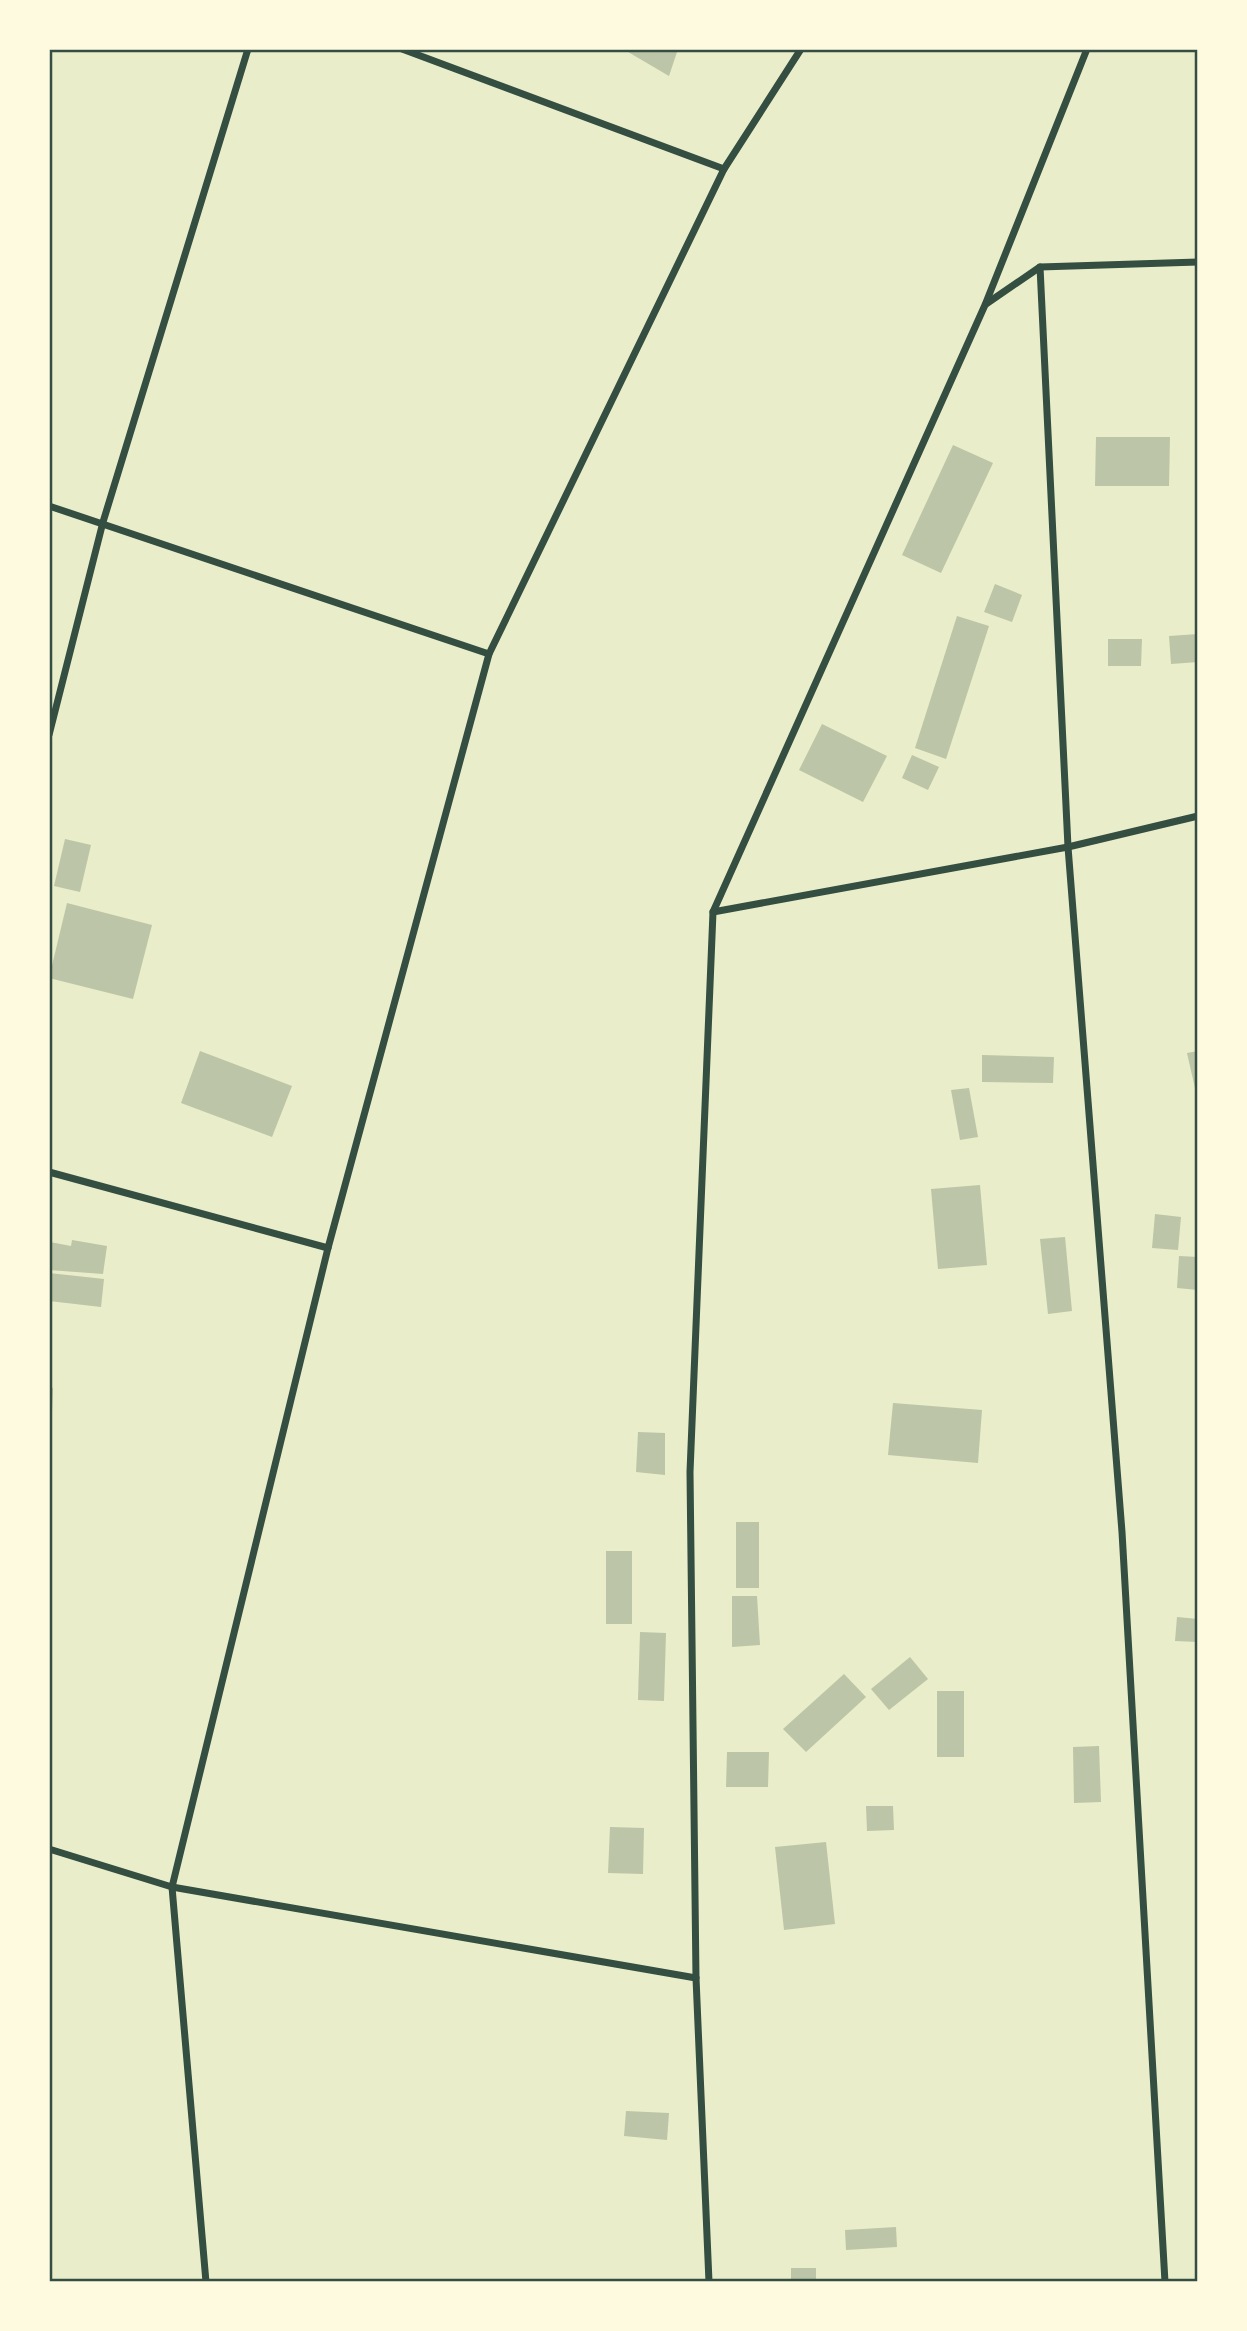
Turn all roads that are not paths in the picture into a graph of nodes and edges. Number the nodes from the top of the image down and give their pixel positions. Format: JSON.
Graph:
{"nodes":[{"id":1,"x":248,"y":49,"type":"edge"},
{"id":2,"x":402,"y":49,"type":"edge"},
{"id":3,"x":802,"y":49,"type":"edge"},
{"id":4,"x":1087,"y":49,"type":"edge"},
{"id":5,"x":724,"y":169,"type":"junction"},
{"id":6,"x":1198,"y":262,"type":"edge"},
{"id":7,"x":1040,"y":267,"type":"junction"},
{"id":8,"x":985,"y":304,"type":"junction"},
{"id":9,"x":49,"y":506,"type":"edge"},
{"id":10,"x":103,"y":522,"type":"junction"},
{"id":11,"x":489,"y":654,"type":"junction"},
{"id":12,"x":49,"y":735,"type":"edge"},
{"id":13,"x":1198,"y":816,"type":"edge"},
{"id":14,"x":1068,"y":847,"type":"junction"},
{"id":15,"x":713,"y":912,"type":"junction"},
{"id":16,"x":49,"y":1172,"type":"edge"},
{"id":17,"x":328,"y":1248,"type":"junction"},
{"id":18,"x":49,"y":1849,"type":"edge"},
{"id":19,"x":172,"y":1887,"type":"junction"},
{"id":20,"x":696,"y":1978,"type":"junction"},
{"id":21,"x":206,"y":2282,"type":"edge"},
{"id":22,"x":709,"y":2282,"type":"edge"},
{"id":23,"x":1165,"y":2282,"type":"edge"}],
"edges":[{"from":1,"to":10,"type":"street"},
{"from":2,"to":5,"type":"street"},
{"from":3,"to":5,"type":"street"},
{"from":4,"to":8,"type":"street"},
{"from":5,"to":11,"type":"street"},
{"from":6,"to":7,"type":"street"},
{"from":7,"to":8,"type":"street"},
{"from":7,"to":14,"type":"street"},
{"from":8,"to":15,"type":"street"},
{"from":9,"to":10,"type":"street"},
{"from":10,"to":11,"type":"street"},
{"from":10,"to":12,"type":"street"},
{"from":11,"to":17,"type":"street"},
{"from":13,"to":14,"type":"street"},
{"from":14,"to":15,"type":"street"},
{"from":14,"to":23,"type":"street"},
{"from":15,"to":20,"type":"street"},
{"from":16,"to":17,"type":"street"},
{"from":17,"to":19,"type":"street"},
{"from":18,"to":19,"type":"street"},
{"from":19,"to":20,"type":"street"},
{"from":19,"to":21,"type":"street"},
{"from":20,"to":22,"type":"street"}]}
